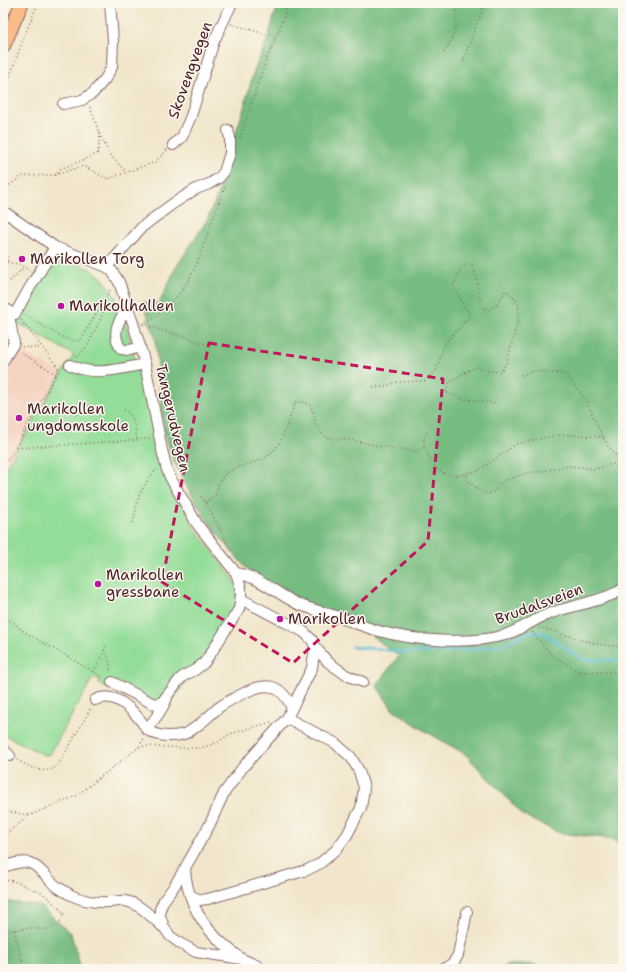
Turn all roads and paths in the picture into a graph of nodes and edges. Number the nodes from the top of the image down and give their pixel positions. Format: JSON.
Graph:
{"nodes":[{"id":1,"x":22,"y":3,"type":"edge"},
{"id":2,"x":38,"y":3,"type":"edge"},
{"id":3,"x":110,"y":3,"type":"edge"},
{"id":4,"x":232,"y":3,"type":"edge"},
{"id":5,"x":289,"y":3,"type":"edge"},
{"id":6,"x":456,"y":3,"type":"edge"},
{"id":7,"x":485,"y":3,"type":"edge"},
{"id":8,"x":223,"y":23,"type":"junction"},
{"id":9,"x":276,"y":37,"type":"junction"},
{"id":10,"x":3,"y":47,"type":"edge"},
{"id":11,"x":444,"y":53,"type":"dead end"},
{"id":12,"x":464,"y":62,"type":"dead end"},
{"id":13,"x":3,"y":95,"type":"edge"},
{"id":14,"x":86,"y":97,"type":"junction"},
{"id":15,"x":63,"y":104,"type":"dead end"},
{"id":16,"x":228,"y":130,"type":"dead end"},
{"id":17,"x":100,"y":135,"type":"junction"},
{"id":18,"x":173,"y":145,"type":"joint"},
{"id":19,"x":230,"y":153,"type":"junction"},
{"id":20,"x":126,"y":172,"type":"junction"},
{"id":21,"x":55,"y":175,"type":"junction"},
{"id":22,"x":227,"y":182,"type":"dead end"},
{"id":23,"x":3,"y":190,"type":"edge"},
{"id":24,"x":3,"y":211,"type":"edge"},
{"id":25,"x":55,"y":247,"type":"junction"},
{"id":26,"x":7,"y":256,"type":"dead end"},
{"id":27,"x":3,"y":262,"type":"edge"},
{"id":28,"x":8,"y":262,"type":"junction"},
{"id":29,"x":24,"y":267,"type":"junction"},
{"id":30,"x":106,"y":267,"type":"junction"},
{"id":31,"x":30,"y":274,"type":"dead end"},
{"id":32,"x":10,"y":281,"type":"dead end"},
{"id":33,"x":119,"y":282,"type":"junction"},
{"id":34,"x":100,"y":306,"type":"junction"},
{"id":35,"x":128,"y":307,"type":"junction"},
{"id":36,"x":13,"y":311,"type":"edge"},
{"id":37,"x":139,"y":325,"type":"junction"},
{"id":38,"x":8,"y":343,"type":"edge"},
{"id":39,"x":140,"y":346,"type":"junction"},
{"id":40,"x":211,"y":346,"type":"dead end"},
{"id":41,"x":43,"y":348,"type":"junction"},
{"id":42,"x":21,"y":353,"type":"dead end"},
{"id":43,"x":3,"y":361,"type":"edge"},
{"id":44,"x":145,"y":364,"type":"junction"},
{"id":45,"x":70,"y":365,"type":"junction"},
{"id":46,"x":59,"y":369,"type":"junction"},
{"id":47,"x":56,"y":374,"type":"junction"},
{"id":48,"x":521,"y":375,"type":"dead end"},
{"id":49,"x":369,"y":387,"type":"dead end"},
{"id":50,"x":495,"y":403,"type":"dead end"},
{"id":51,"x":124,"y":410,"type":"dead end"},
{"id":52,"x":427,"y":432,"type":"dead end"},
{"id":53,"x":160,"y":437,"type":"junction"},
{"id":54,"x":604,"y":438,"type":"junction"},
{"id":55,"x":137,"y":440,"type":"junction"},
{"id":56,"x":425,"y":446,"type":"junction"},
{"id":57,"x":16,"y":448,"type":"junction"},
{"id":58,"x":165,"y":461,"type":"junction"},
{"id":59,"x":623,"y":461,"type":"edge"},
{"id":60,"x":3,"y":467,"type":"edge"},
{"id":61,"x":468,"y":473,"type":"junction"},
{"id":62,"x":201,"y":497,"type":"dead end"},
{"id":63,"x":205,"y":502,"type":"junction"},
{"id":64,"x":133,"y":523,"type":"dead end"},
{"id":65,"x":231,"y":552,"type":"dead end"},
{"id":66,"x":236,"y":573,"type":"junction"},
{"id":67,"x":623,"y":589,"type":"edge"},
{"id":68,"x":241,"y":599,"type":"junction"},
{"id":69,"x":3,"y":616,"type":"edge"},
{"id":70,"x":528,"y":625,"type":"junction"},
{"id":71,"x":534,"y":634,"type":"dead end"},
{"id":72,"x":106,"y":645,"type":"dead end"},
{"id":73,"x":623,"y":646,"type":"edge"},
{"id":74,"x":315,"y":647,"type":"junction"},
{"id":75,"x":104,"y":650,"type":"junction"},
{"id":76,"x":93,"y":672,"type":"junction"},
{"id":77,"x":623,"y":674,"type":"edge"},
{"id":78,"x":101,"y":676,"type":"dead end"},
{"id":79,"x":110,"y":679,"type":"joint"},
{"id":80,"x":363,"y":682,"type":"dead end"},
{"id":81,"x":168,"y":694,"type":"junction"},
{"id":82,"x":95,"y":700,"type":"joint"},
{"id":83,"x":292,"y":708,"type":"junction"},
{"id":84,"x":287,"y":718,"type":"junction"},
{"id":85,"x":146,"y":728,"type":"junction"},
{"id":86,"x":139,"y":747,"type":"junction"},
{"id":87,"x":3,"y":748,"type":"edge"},
{"id":88,"x":10,"y":756,"type":"joint"},
{"id":89,"x":3,"y":811,"type":"edge"},
{"id":90,"x":30,"y":815,"type":"junction"},
{"id":91,"x":3,"y":836,"type":"edge"},
{"id":92,"x":3,"y":867,"type":"edge"},
{"id":93,"x":185,"y":868,"type":"junction"},
{"id":94,"x":3,"y":880,"type":"edge"},
{"id":95,"x":190,"y":896,"type":"junction"},
{"id":96,"x":467,"y":912,"type":"dead end"},
{"id":97,"x":164,"y":927,"type":"junction"},
{"id":98,"x":14,"y":930,"type":"junction"},
{"id":99,"x":3,"y":931,"type":"edge"},
{"id":100,"x":242,"y":960,"type":"junction"},
{"id":101,"x":22,"y":969,"type":"edge"},
{"id":102,"x":261,"y":969,"type":"edge"},
{"id":103,"x":444,"y":969,"type":"edge"}],
"edges":[{"from":1,"to":10,"type":"main road"},
{"from":2,"to":13,"type":"path"},
{"from":3,"to":14,"type":"street"},
{"from":4,"to":8,"type":"street","name":"Skovengvegen"},
{"from":5,"to":9,"type":"path"},
{"from":6,"to":11,"type":"path"},
{"from":7,"to":12,"type":"path"},
{"from":8,"to":9,"type":"path"},
{"from":8,"to":18,"type":"street","name":"Skovengvegen"},
{"from":9,"to":19,"type":"path"},
{"from":14,"to":15,"type":"street"},
{"from":14,"to":17,"type":"path"},
{"from":16,"to":19,"type":"street"},
{"from":17,"to":20,"type":"path"},
{"from":17,"to":21,"type":"path"},
{"from":18,"to":20,"type":"path"},
{"from":19,"to":30,"type":"street"},
{"from":20,"to":21,"type":"path"},
{"from":21,"to":23,"type":"path"},
{"from":22,"to":37,"type":"path"},
{"from":24,"to":25,"type":"street","name":"Tangerudvegen"},
{"from":25,"to":30,"type":"street","name":"Tangerudvegen"},
{"from":25,"to":36,"type":"street"},
{"from":26,"to":28,"type":"path"},
{"from":27,"to":28,"type":"path"},
{"from":28,"to":29,"type":"path"},
{"from":29,"to":31,"type":"path"},
{"from":29,"to":32,"type":"path"},
{"from":30,"to":33,"type":"street","name":"Tangerudvegen"},
{"from":33,"to":34,"type":"path"},
{"from":33,"to":35,"type":"street","name":"Tangerudvegen"},
{"from":34,"to":36,"type":"path"},
{"from":34,"to":45,"type":"path"},
{"from":35,"to":37,"type":"street","name":"Tangerudvegen"},
{"from":35,"to":39,"type":"street"},
{"from":36,"to":38,"type":"street"},
{"from":36,"to":41,"type":"path"},
{"from":37,"to":39,"type":"street","name":"Tangerudvegen"},
{"from":37,"to":40,"type":"path"},
{"from":38,"to":41,"type":"path"},
{"from":38,"to":43,"type":"street"},
{"from":39,"to":44,"type":"street","name":"Tangerudvegen"},
{"from":41,"to":46,"type":"path"},
{"from":42,"to":47,"type":"path"},
{"from":44,"to":45,"type":"street"},
{"from":44,"to":53,"type":"street","name":"Tangerudvegen"},
{"from":45,"to":46,"type":"path"},
{"from":46,"to":47,"type":"path"},
{"from":47,"to":57,"type":"path"},
{"from":48,"to":54,"type":"path"},
{"from":49,"to":50,"type":"path"},
{"from":51,"to":55,"type":"path"},
{"from":52,"to":56,"type":"path"},
{"from":53,"to":55,"type":"path"},
{"from":53,"to":58,"type":"street","name":"Tangerudvegen"},
{"from":54,"to":59,"type":"path"},
{"from":54,"to":61,"type":"path"},
{"from":55,"to":57,"type":"path"},
{"from":56,"to":61,"type":"path"},
{"from":56,"to":63,"type":"path"},
{"from":57,"to":60,"type":"path"},
{"from":58,"to":64,"type":"path"},
{"from":58,"to":66,"type":"street","name":"Tangerudvegen"},
{"from":59,"to":61,"type":"path"},
{"from":62,"to":63,"type":"path"},
{"from":63,"to":65,"type":"path"},
{"from":66,"to":68,"type":"street"},
{"from":66,"to":70,"type":"street","name":"Brudalsveien"},
{"from":67,"to":70,"type":"street","name":"Brudalsveien"},
{"from":68,"to":74,"type":"street"},
{"from":68,"to":81,"type":"street"},
{"from":69,"to":76,"type":"path"},
{"from":70,"to":73,"type":"path"},
{"from":71,"to":77,"type":"path"},
{"from":72,"to":75,"type":"path"},
{"from":74,"to":80,"type":"street"},
{"from":74,"to":83,"type":"street"},
{"from":75,"to":76,"type":"path"},
{"from":75,"to":79,"type":"path"},
{"from":76,"to":78,"type":"path"},
{"from":79,"to":81,"type":"street"},
{"from":81,"to":85,"type":"street"},
{"from":82,"to":85,"type":"street"},
{"from":82,"to":88,"type":"path"},
{"from":83,"to":84,"type":"street"},
{"from":83,"to":85,"type":"street"},
{"from":84,"to":86,"type":"path"},
{"from":84,"to":93,"type":"street"},
{"from":84,"to":95,"type":"street"},
{"from":85,"to":86,"type":"path"},
{"from":86,"to":90,"type":"path"},
{"from":87,"to":88,"type":"street"},
{"from":89,"to":90,"type":"path"},
{"from":90,"to":91,"type":"path"},
{"from":92,"to":97,"type":"street"},
{"from":93,"to":95,"type":"street"},
{"from":93,"to":97,"type":"street"},
{"from":94,"to":98,"type":"path"},
{"from":95,"to":100,"type":"street"},
{"from":96,"to":103,"type":"street"},
{"from":97,"to":100,"type":"street"},
{"from":98,"to":99,"type":"path"},
{"from":98,"to":101,"type":"path"},
{"from":100,"to":102,"type":"street"}]}
